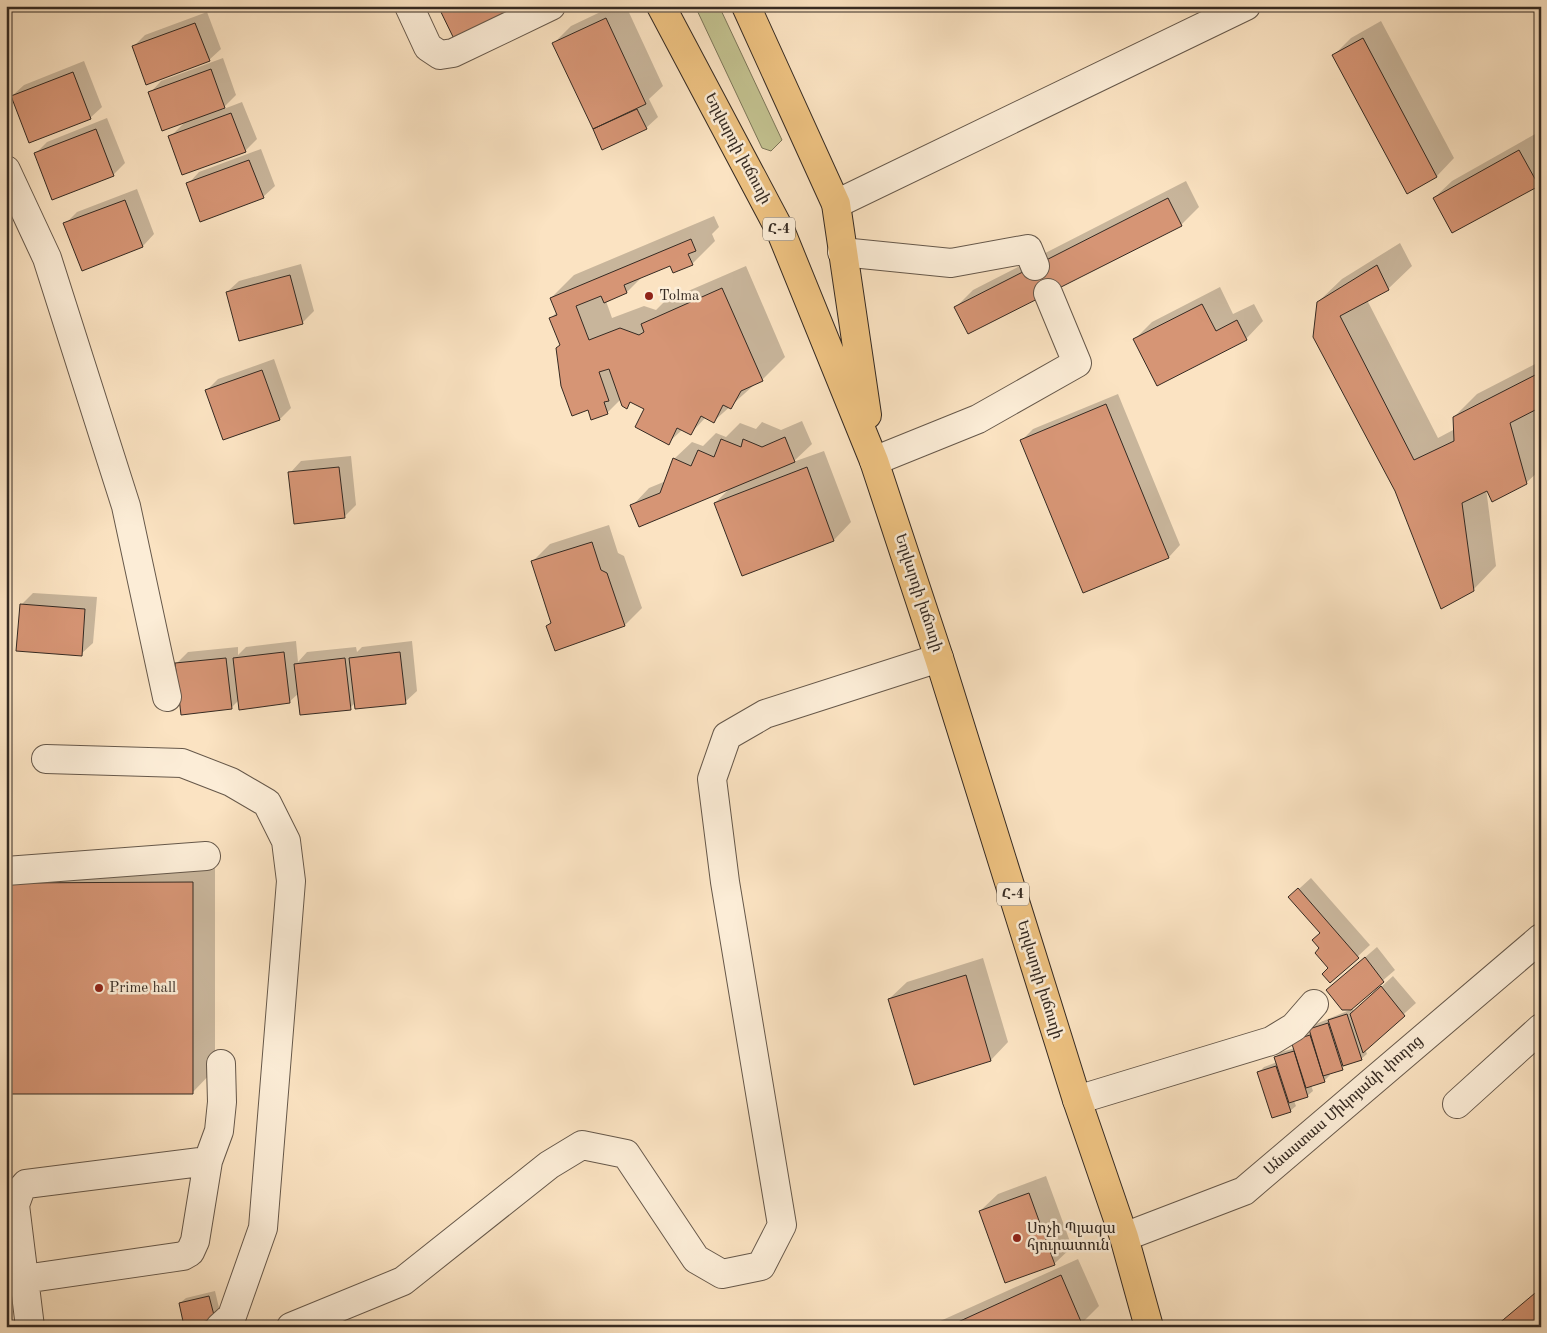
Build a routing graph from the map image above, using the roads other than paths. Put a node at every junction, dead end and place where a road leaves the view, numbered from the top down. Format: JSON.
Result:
{"nodes":[{"id":1,"x":409,"y":6,"type":"edge"},
{"id":2,"x":550,"y":6,"type":"edge"},
{"id":3,"x":661,"y":6,"type":"edge"},
{"id":4,"x":746,"y":6,"type":"edge"},
{"id":5,"x":1246,"y":6,"type":"edge"},
{"id":6,"x":6,"y":170,"type":"edge"},
{"id":7,"x":836,"y":204,"type":"junction"},
{"id":8,"x":842,"y":252,"type":"junction"},
{"id":9,"x":1035,"y":266,"type":"dead end"},
{"id":10,"x":1048,"y":293,"type":"dead end"},
{"id":11,"x":874,"y":461,"type":"junction"},
{"id":12,"x":939,"y":658,"type":"junction"},
{"id":13,"x":167,"y":697,"type":"dead end"},
{"id":14,"x":46,"y":759,"type":"dead end"},
{"id":15,"x":206,"y":856,"type":"dead end"},
{"id":16,"x":6,"y":871,"type":"edge"},
{"id":17,"x":1541,"y":938,"type":"edge"},
{"id":18,"x":1314,"y":1004,"type":"dead end"},
{"id":19,"x":1541,"y":1028,"type":"edge"},
{"id":20,"x":220,"y":1064,"type":"dead end"},
{"id":21,"x":1077,"y":1100,"type":"junction"},
{"id":22,"x":1457,"y":1104,"type":"dead end"},
{"id":23,"x":208,"y":1160,"type":"junction"},
{"id":24,"x":1124,"y":1237,"type":"junction"},
{"id":25,"x":24,"y":1279,"type":"junction"},
{"id":26,"x":30,"y":1327,"type":"edge"},
{"id":27,"x":220,"y":1327,"type":"edge"},
{"id":28,"x":291,"y":1327,"type":"edge"},
{"id":29,"x":1149,"y":1327,"type":"edge"}],
"edges":[{"from":1,"to":2,"type":"street"},
{"from":3,"to":11,"type":"main road","name":"Եղվարդի խճուղի","number":"Հ-4"},
{"from":4,"to":7,"type":"main road","name":"Եղվարդի խճուղի","number":"Հ-4"},
{"from":5,"to":7,"type":"street"},
{"from":6,"to":13,"type":"street"},
{"from":7,"to":8,"type":"main road","name":"Եղվարդի խճուղի","number":"Հ-4"},
{"from":8,"to":9,"type":"street"},
{"from":8,"to":11,"type":"main road","name":"Եղվարդի խճուղի","number":"Հ-4"},
{"from":10,"to":11,"type":"street"},
{"from":11,"to":12,"type":"main road","name":"Եղվարդի խճուղի","number":"Հ-4"},
{"from":12,"to":21,"type":"main road","name":"Եղվարդի խճուղի","number":"Հ-4"},
{"from":12,"to":28,"type":"street"},
{"from":14,"to":27,"type":"street"},
{"from":15,"to":16,"type":"street"},
{"from":17,"to":24,"type":"street","name":"Անաստաս Միկոյանի փողոց"},
{"from":18,"to":21,"type":"street"},
{"from":19,"to":22,"type":"street"},
{"from":20,"to":23,"type":"street"},
{"from":21,"to":24,"type":"main road","name":"Եղվարդի խճուղի","number":"Հ-4"},
{"from":23,"to":25,"type":"street"},
{"from":23,"to":25,"type":"street"},
{"from":24,"to":29,"type":"main road","name":"Եղվարդի խճուղի","number":"Հ-4"},
{"from":25,"to":26,"type":"street"}]}
